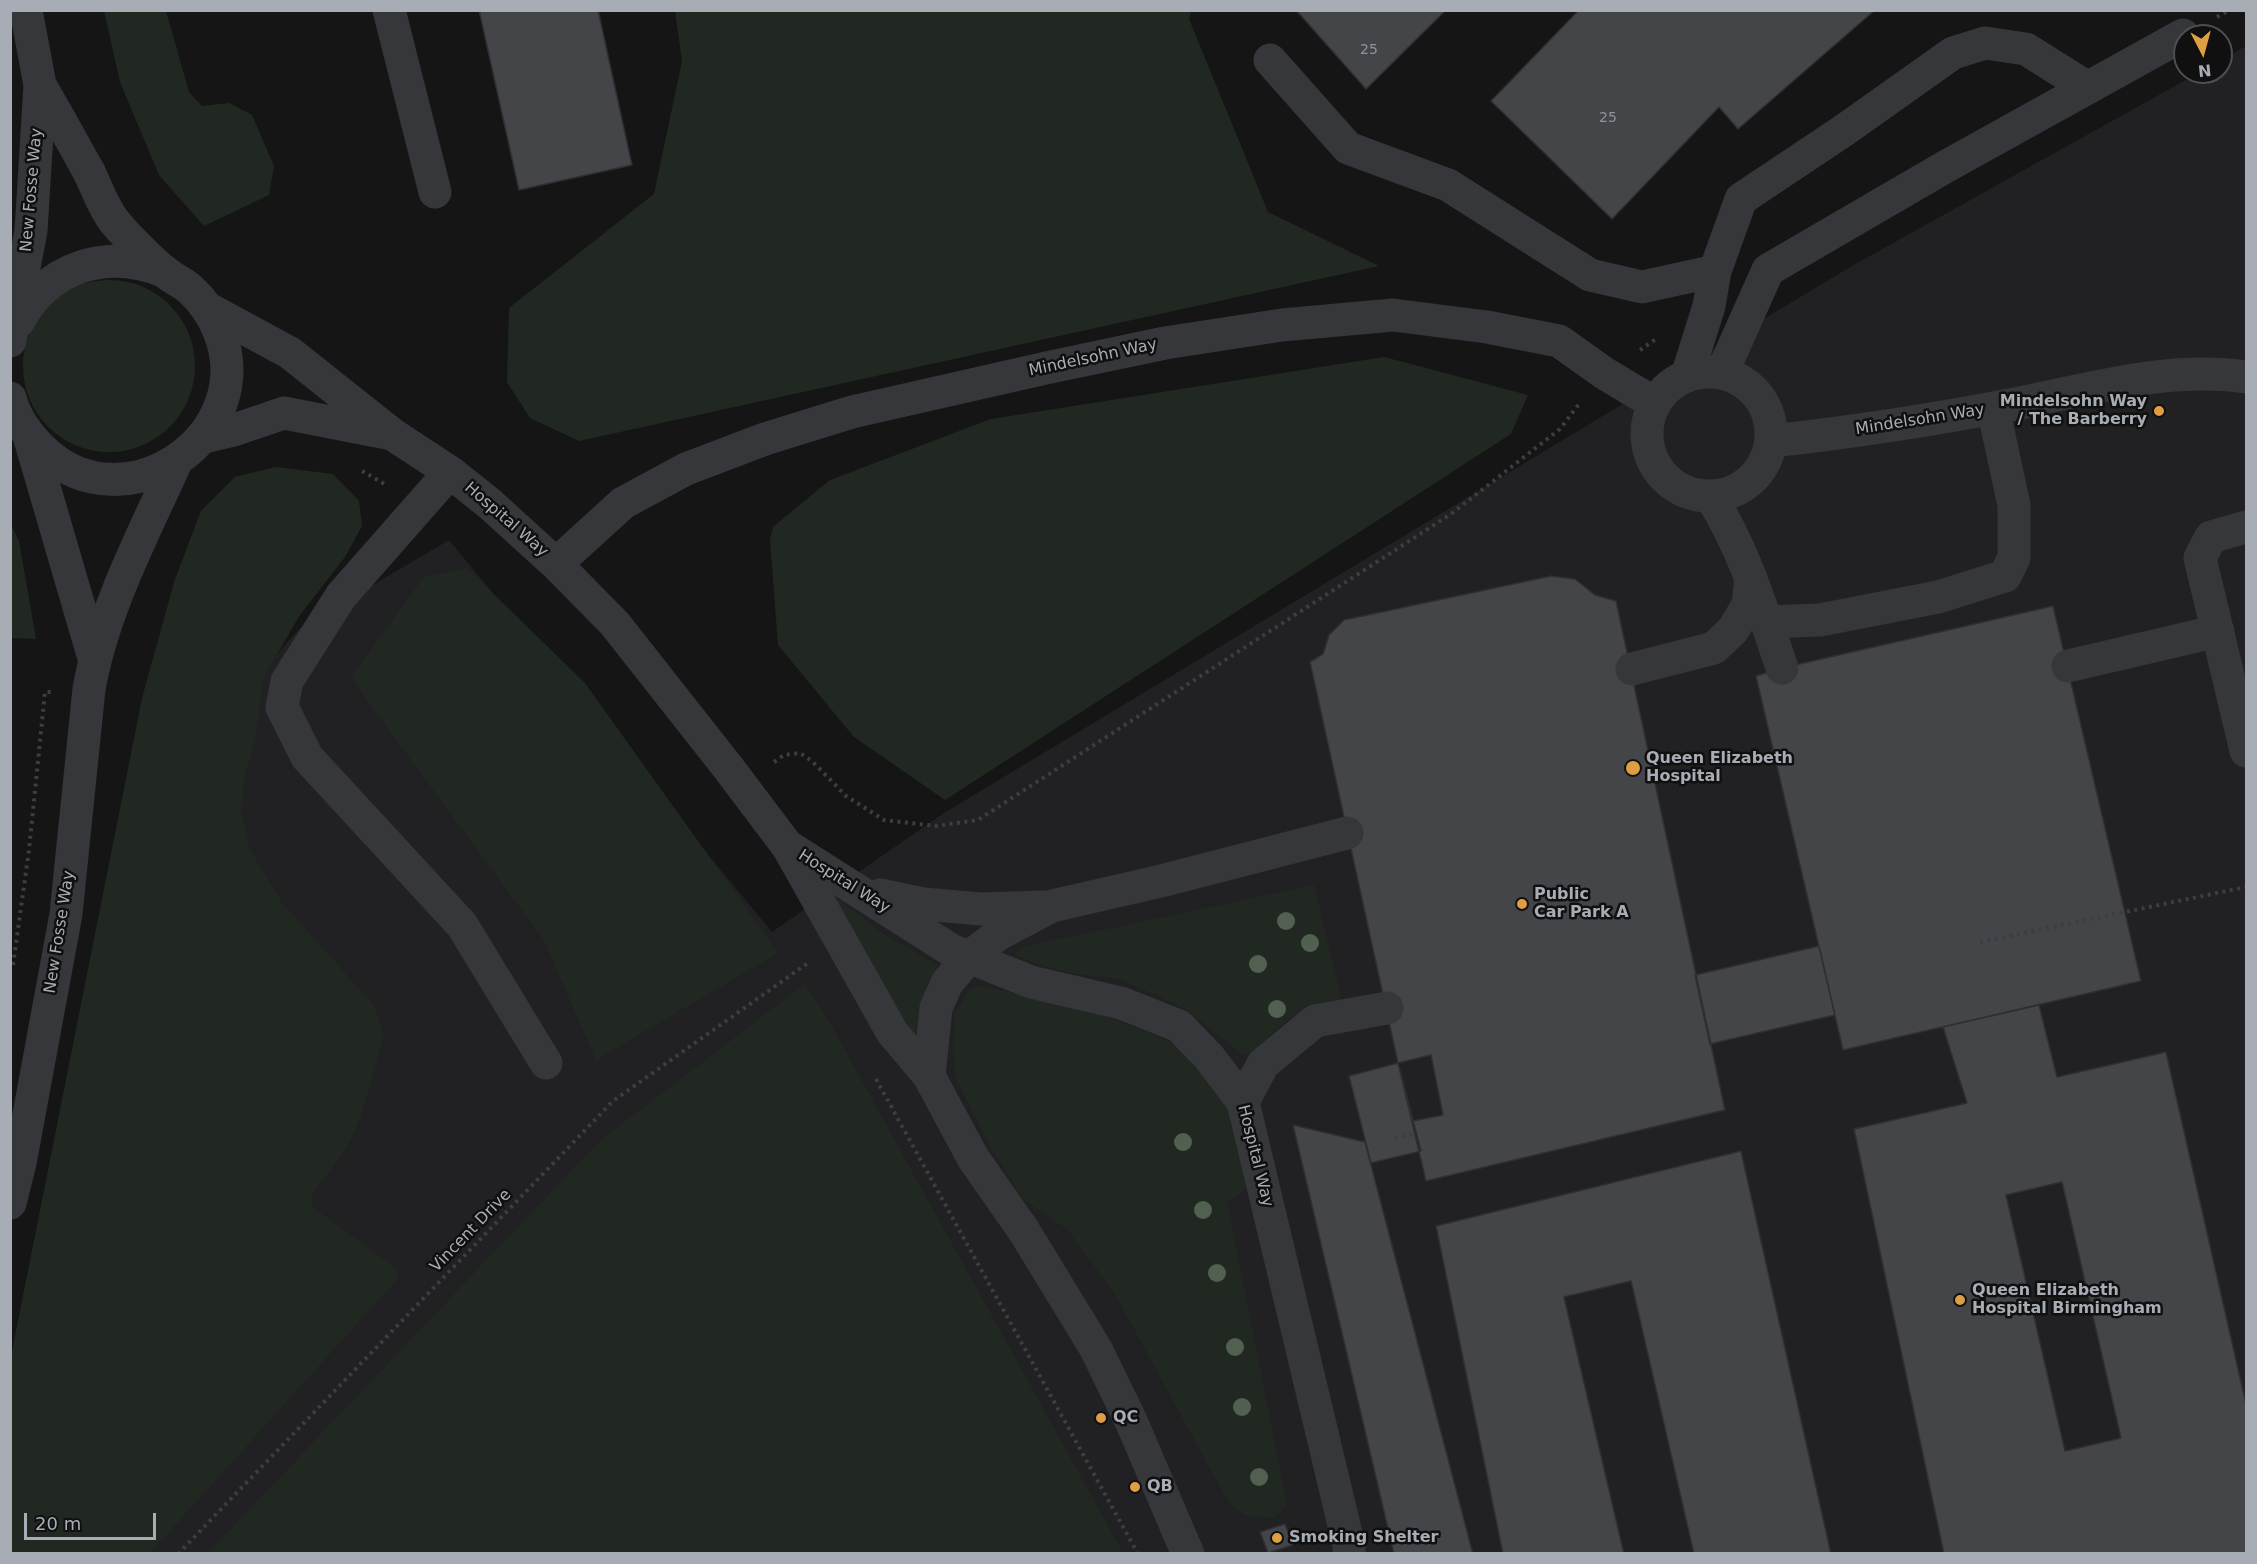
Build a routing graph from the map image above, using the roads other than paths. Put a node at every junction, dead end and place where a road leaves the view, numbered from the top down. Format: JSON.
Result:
{"nodes":[{"id":1,"x":27,"y":10,"type":"edge"},
{"id":2,"x":389,"y":10,"type":"edge"},
{"id":3,"x":2173,"y":41,"type":"edge"},
{"id":4,"x":1270,"y":60,"type":"dead end"},
{"id":5,"x":40,"y":85,"type":"junction"},
{"id":6,"x":2088,"y":88,"type":"junction"},
{"id":7,"x":435,"y":192,"type":"dead end"},
{"id":8,"x":1715,"y":271,"type":"junction"},
{"id":9,"x":164,"y":272,"type":"junction"},
{"id":10,"x":207,"y":308,"type":"junction"},
{"id":11,"x":12,"y":336,"type":"edge"},
{"id":12,"x":1722,"y":373,"type":"junction"},
{"id":13,"x":1687,"y":376,"type":"junction"},
{"id":14,"x":2247,"y":377,"type":"edge"},
{"id":15,"x":10,"y":398,"type":"edge"},
{"id":16,"x":1654,"y":403,"type":"junction"},
{"id":17,"x":1993,"y":408,"type":"junction"},
{"id":18,"x":392,"y":434,"type":"junction"},
{"id":19,"x":204,"y":437,"type":"junction"},
{"id":20,"x":30,"y":439,"type":"junction"},
{"id":21,"x":1771,"y":441,"type":"junction"},
{"id":22,"x":176,"y":462,"type":"junction"},
{"id":23,"x":450,"y":472,"type":"junction"},
{"id":24,"x":1711,"y":496,"type":"junction"},
{"id":25,"x":2247,"y":527,"type":"edge"},
{"id":26,"x":556,"y":564,"type":"junction"},
{"id":27,"x":1751,"y":578,"type":"junction"},
{"id":28,"x":1767,"y":622,"type":"junction"},
{"id":29,"x":2218,"y":631,"type":"junction"},
{"id":30,"x":94,"y":658,"type":"junction"},
{"id":31,"x":2068,"y":666,"type":"dead end"},
{"id":32,"x":1782,"y":668,"type":"dead end"},
{"id":33,"x":1632,"y":669,"type":"dead end"},
{"id":34,"x":2247,"y":751,"type":"edge"},
{"id":35,"x":1347,"y":833,"type":"dead end"},
{"id":36,"x":788,"y":846,"type":"junction"},
{"id":37,"x":857,"y":890,"type":"junction"},
{"id":38,"x":1052,"y":906,"type":"junction"},
{"id":39,"x":969,"y":957,"type":"junction"},
{"id":40,"x":1387,"y":1008,"type":"dead end"},
{"id":41,"x":546,"y":1063,"type":"dead end"},
{"id":42,"x":929,"y":1076,"type":"junction"},
{"id":43,"x":1243,"y":1102,"type":"junction"},
{"id":44,"x":10,"y":1203,"type":"edge"},
{"id":45,"x":1188,"y":1554,"type":"edge"},
{"id":46,"x":1348,"y":1554,"type":"edge"}],
"edges":[{"from":1,"to":5,"type":"street","name":"New Fosse Way"},
{"from":2,"to":7,"type":"street"},
{"from":3,"to":6,"type":"street"},
{"from":4,"to":8,"type":"street"},
{"from":5,"to":9,"type":"street","name":"New Fosse Way"},
{"from":5,"to":11,"type":"street","name":"New Fosse Way"},
{"from":6,"to":8,"type":"street"},
{"from":6,"to":12,"type":"street"},
{"from":8,"to":13,"type":"street"},
{"from":9,"to":10,"type":"street","name":"New Fosse Way"},
{"from":9,"to":11,"type":"street","name":"New Fosse Way"},
{"from":10,"to":18,"type":"street","name":"Hospital Way"},
{"from":10,"to":19,"type":"street","name":"New Fosse Way"},
{"from":12,"to":13,"type":"street"},
{"from":12,"to":21,"type":"street"},
{"from":13,"to":16,"type":"street"},
{"from":14,"to":17,"type":"street","name":"Mindelsohn Way"},
{"from":15,"to":20,"type":"street","name":"New Fosse Way"},
{"from":16,"to":24,"type":"street"},
{"from":16,"to":26,"type":"street","name":"Mindelsohn Way"},
{"from":17,"to":21,"type":"street","name":"Mindelsohn Way"},
{"from":17,"to":28,"type":"street"},
{"from":18,"to":19,"type":"street","name":"Hospital Way"},
{"from":18,"to":23,"type":"street","name":"Hospital Way"},
{"from":19,"to":22,"type":"street","name":"New Fosse Way"},
{"from":20,"to":22,"type":"street","name":"New Fosse Way"},
{"from":20,"to":30,"type":"street","name":"New Fosse Way"},
{"from":21,"to":24,"type":"street"},
{"from":22,"to":30,"type":"street","name":"New Fosse Way"},
{"from":23,"to":26,"type":"street","name":"Hospital Way"},
{"from":23,"to":41,"type":"street"},
{"from":24,"to":27,"type":"street"},
{"from":25,"to":29,"type":"street"},
{"from":26,"to":36,"type":"street","name":"Hospital Way"},
{"from":27,"to":28,"type":"street"},
{"from":27,"to":33,"type":"street"},
{"from":28,"to":32,"type":"street"},
{"from":29,"to":31,"type":"street"},
{"from":29,"to":34,"type":"street"},
{"from":30,"to":44,"type":"street","name":"New Fosse Way"},
{"from":35,"to":38,"type":"street"},
{"from":36,"to":37,"type":"street","name":"Hospital Way"},
{"from":36,"to":42,"type":"street","name":"Hospital Way"},
{"from":37,"to":38,"type":"street"},
{"from":37,"to":39,"type":"street","name":"Hospital Way"},
{"from":38,"to":39,"type":"street"},
{"from":39,"to":42,"type":"street"},
{"from":39,"to":43,"type":"street","name":"Hospital Way"},
{"from":40,"to":43,"type":"street"},
{"from":42,"to":45,"type":"street","name":"Hospital Way"},
{"from":43,"to":46,"type":"street","name":"Hospital Way"}]}
